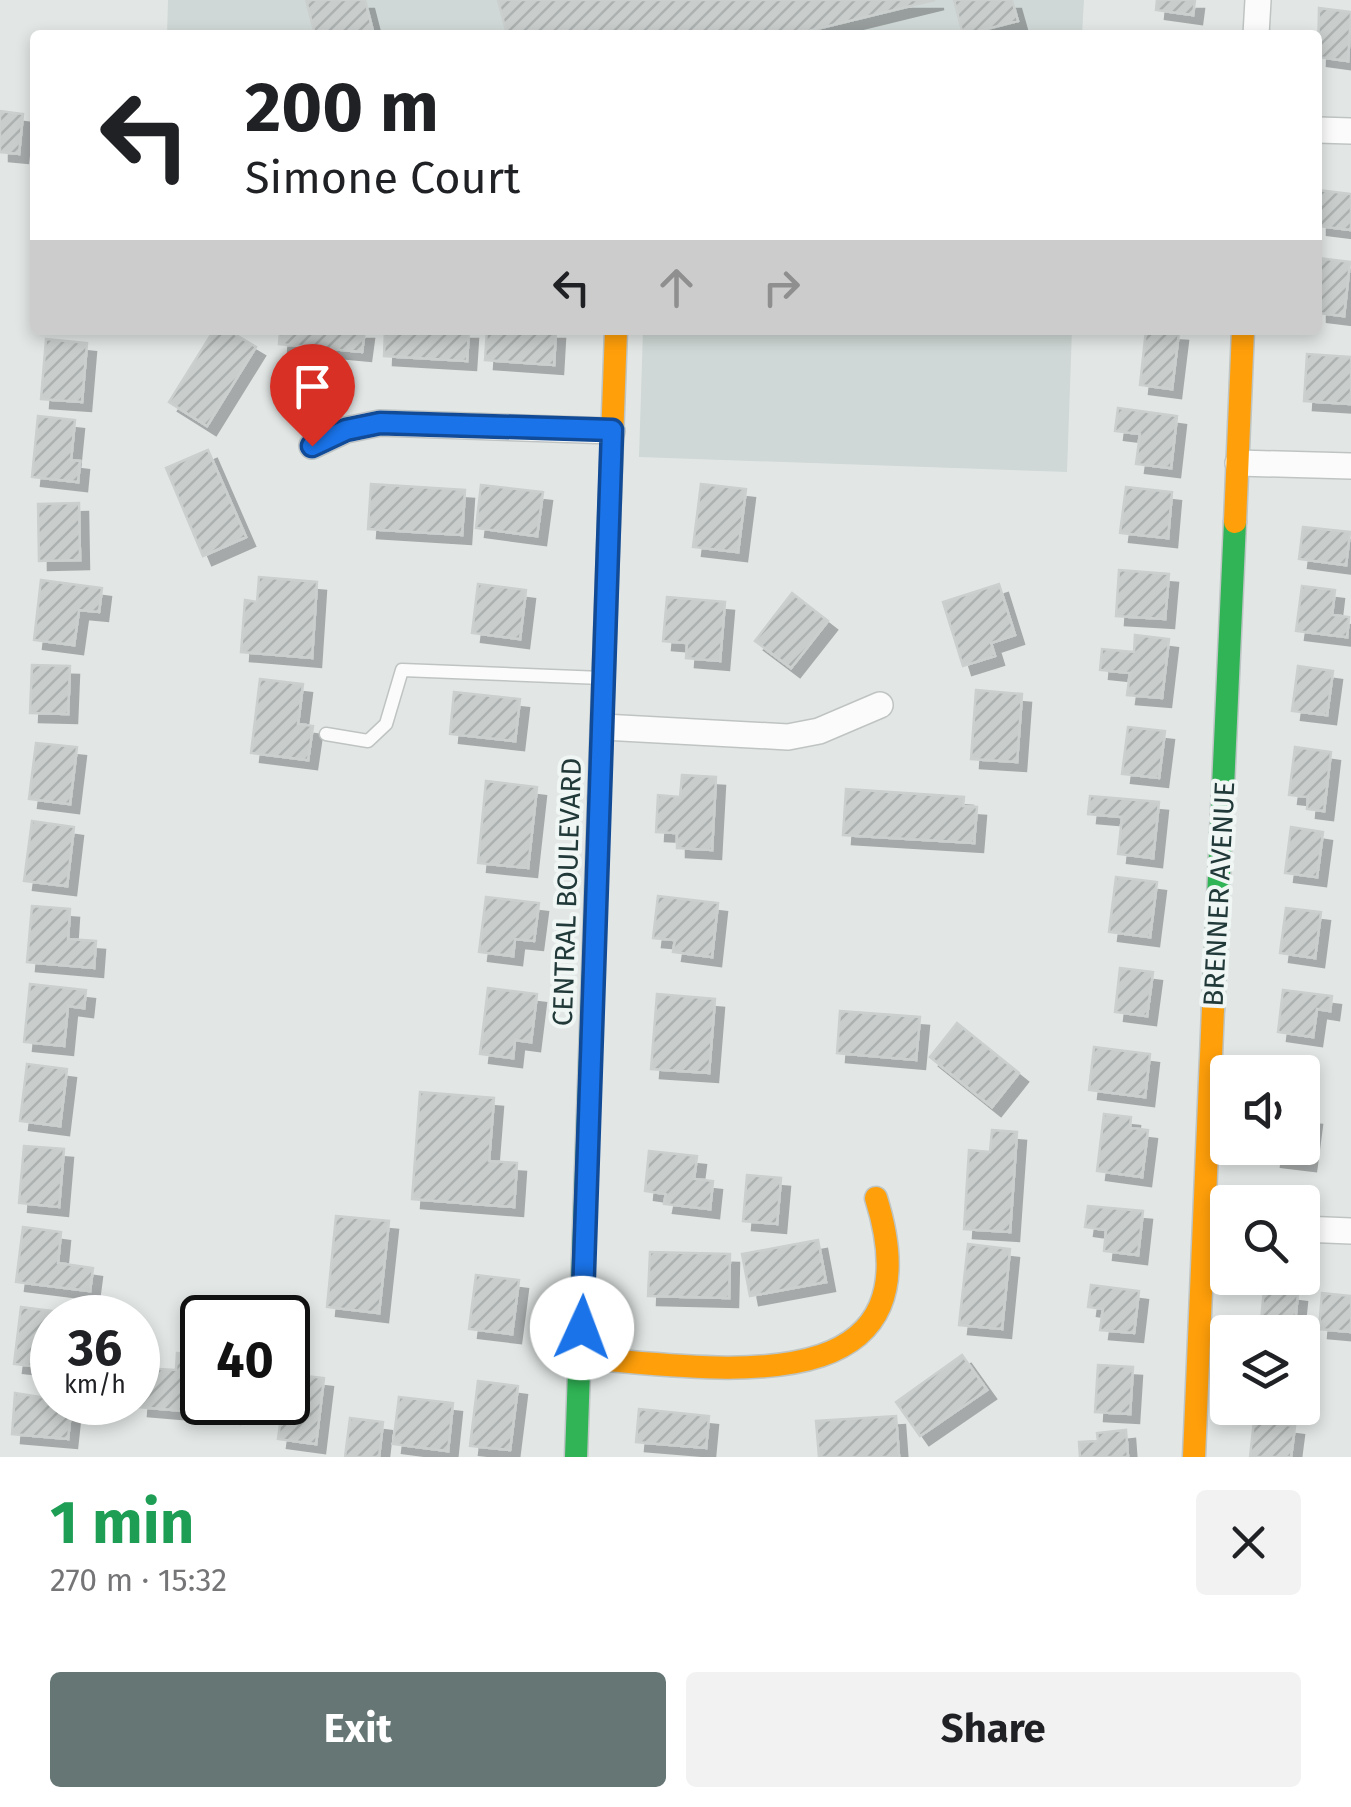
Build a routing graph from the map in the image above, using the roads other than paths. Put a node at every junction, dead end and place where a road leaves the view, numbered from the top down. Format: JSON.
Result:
{"nodes":[{"id":1,"x":1258,"y":0,"type":"edge"},
{"id":2,"x":1256,"y":30,"type":"edge"},
{"id":3,"x":1322,"y":130,"type":"edge"},
{"id":4,"x":1351,"y":131,"type":"edge"},
{"id":5,"x":616,"y":335,"type":"edge"},
{"id":6,"x":1244,"y":335,"type":"edge"},
{"id":7,"x":612,"y":430,"type":"junction"},
{"id":8,"x":312,"y":446,"type":"dead end"},
{"id":9,"x":1238,"y":463,"type":"junction"},
{"id":10,"x":1351,"y":466,"type":"edge"},
{"id":11,"x":604,"y":678,"type":"junction"},
{"id":12,"x":880,"y":705,"type":"dead end"},
{"id":13,"x":603,"y":728,"type":"junction"},
{"id":14,"x":326,"y":734,"type":"dead end"},
{"id":15,"x":1217,"y":1185,"type":"edge"},
{"id":16,"x":876,"y":1198,"type":"dead end"},
{"id":17,"x":1320,"y":1230,"type":"edge"},
{"id":18,"x":1351,"y":1231,"type":"edge"},
{"id":19,"x":1210,"y":1288,"type":"edge"},
{"id":20,"x":580,"y":1358,"type":"junction"},
{"id":21,"x":576,"y":1457,"type":"edge"},
{"id":22,"x":1194,"y":1457,"type":"edge"}],
"edges":[{"from":1,"to":2,"type":"street"},
{"from":3,"to":4,"type":"street"},
{"from":5,"to":7,"type":"street","name":"CENTRAL BOULEVARD"},
{"from":6,"to":9,"type":"street","name":"BRENNER AVENUE"},
{"from":7,"to":8,"type":"street"},
{"from":7,"to":11,"type":"street","name":"CENTRAL BOULEVARD"},
{"from":9,"to":10,"type":"street"},
{"from":9,"to":15,"type":"street","name":"BRENNER AVENUE"},
{"from":11,"to":13,"type":"street","name":"CENTRAL BOULEVARD"},
{"from":11,"to":14,"type":"lane"},
{"from":12,"to":13,"type":"street"},
{"from":13,"to":20,"type":"street","name":"CENTRAL BOULEVARD"},
{"from":16,"to":20,"type":"street"},
{"from":17,"to":18,"type":"street"},
{"from":19,"to":22,"type":"street","name":"BRENNER AVENUE"},
{"from":20,"to":21,"type":"street","name":"CENTRAL BOULEVARD"}]}
